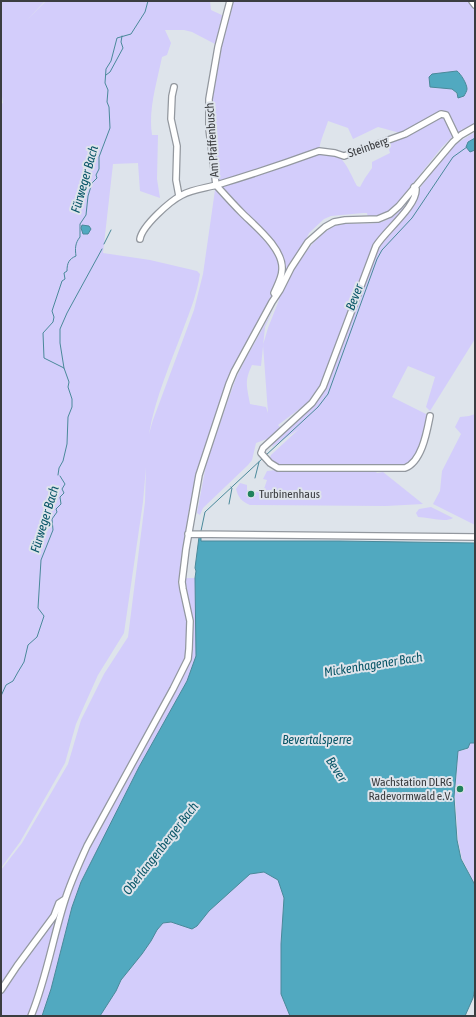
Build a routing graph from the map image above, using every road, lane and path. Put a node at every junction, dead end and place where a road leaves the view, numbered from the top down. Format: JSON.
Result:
{"nodes":[{"id":1,"x":230,"y":1,"type":"edge"},
{"id":2,"x":472,"y":1,"type":"edge"},
{"id":3,"x":475,"y":5,"type":"edge"},
{"id":4,"x":174,"y":87,"type":"dead end"},
{"id":5,"x":475,"y":127,"type":"edge"},
{"id":6,"x":456,"y":138,"type":"junction"},
{"id":7,"x":216,"y":185,"type":"junction"},
{"id":8,"x":414,"y":187,"type":"junction"},
{"id":9,"x":179,"y":196,"type":"junction"},
{"id":10,"x":140,"y":239,"type":"dead end"},
{"id":11,"x":276,"y":296,"type":"junction"},
{"id":12,"x":430,"y":416,"type":"dead end"},
{"id":13,"x":188,"y":534,"type":"junction"},
{"id":14,"x":475,"y":536,"type":"edge"},
{"id":15,"x":65,"y":899,"type":"junction"},
{"id":16,"x":1,"y":990,"type":"edge"},
{"id":17,"x":31,"y":1016,"type":"edge"}],
"edges":[{"from":1,"to":7,"type":"street","name":"Am Pfaffenbusch"},
{"from":2,"to":3,"type":"street"},
{"from":4,"to":9,"type":"street"},
{"from":5,"to":6,"type":"street"},
{"from":6,"to":7,"type":"street","name":"Steinberg"},
{"from":6,"to":8,"type":"street"},
{"from":7,"to":9,"type":"street"},
{"from":7,"to":11,"type":"street"},
{"from":8,"to":11,"type":"street"},
{"from":8,"to":12,"type":"street"},
{"from":9,"to":10,"type":"street"},
{"from":11,"to":13,"type":"street"},
{"from":13,"to":14,"type":"street"},
{"from":13,"to":15,"type":"street"},
{"from":15,"to":16,"type":"street"},
{"from":15,"to":17,"type":"street"}]}
